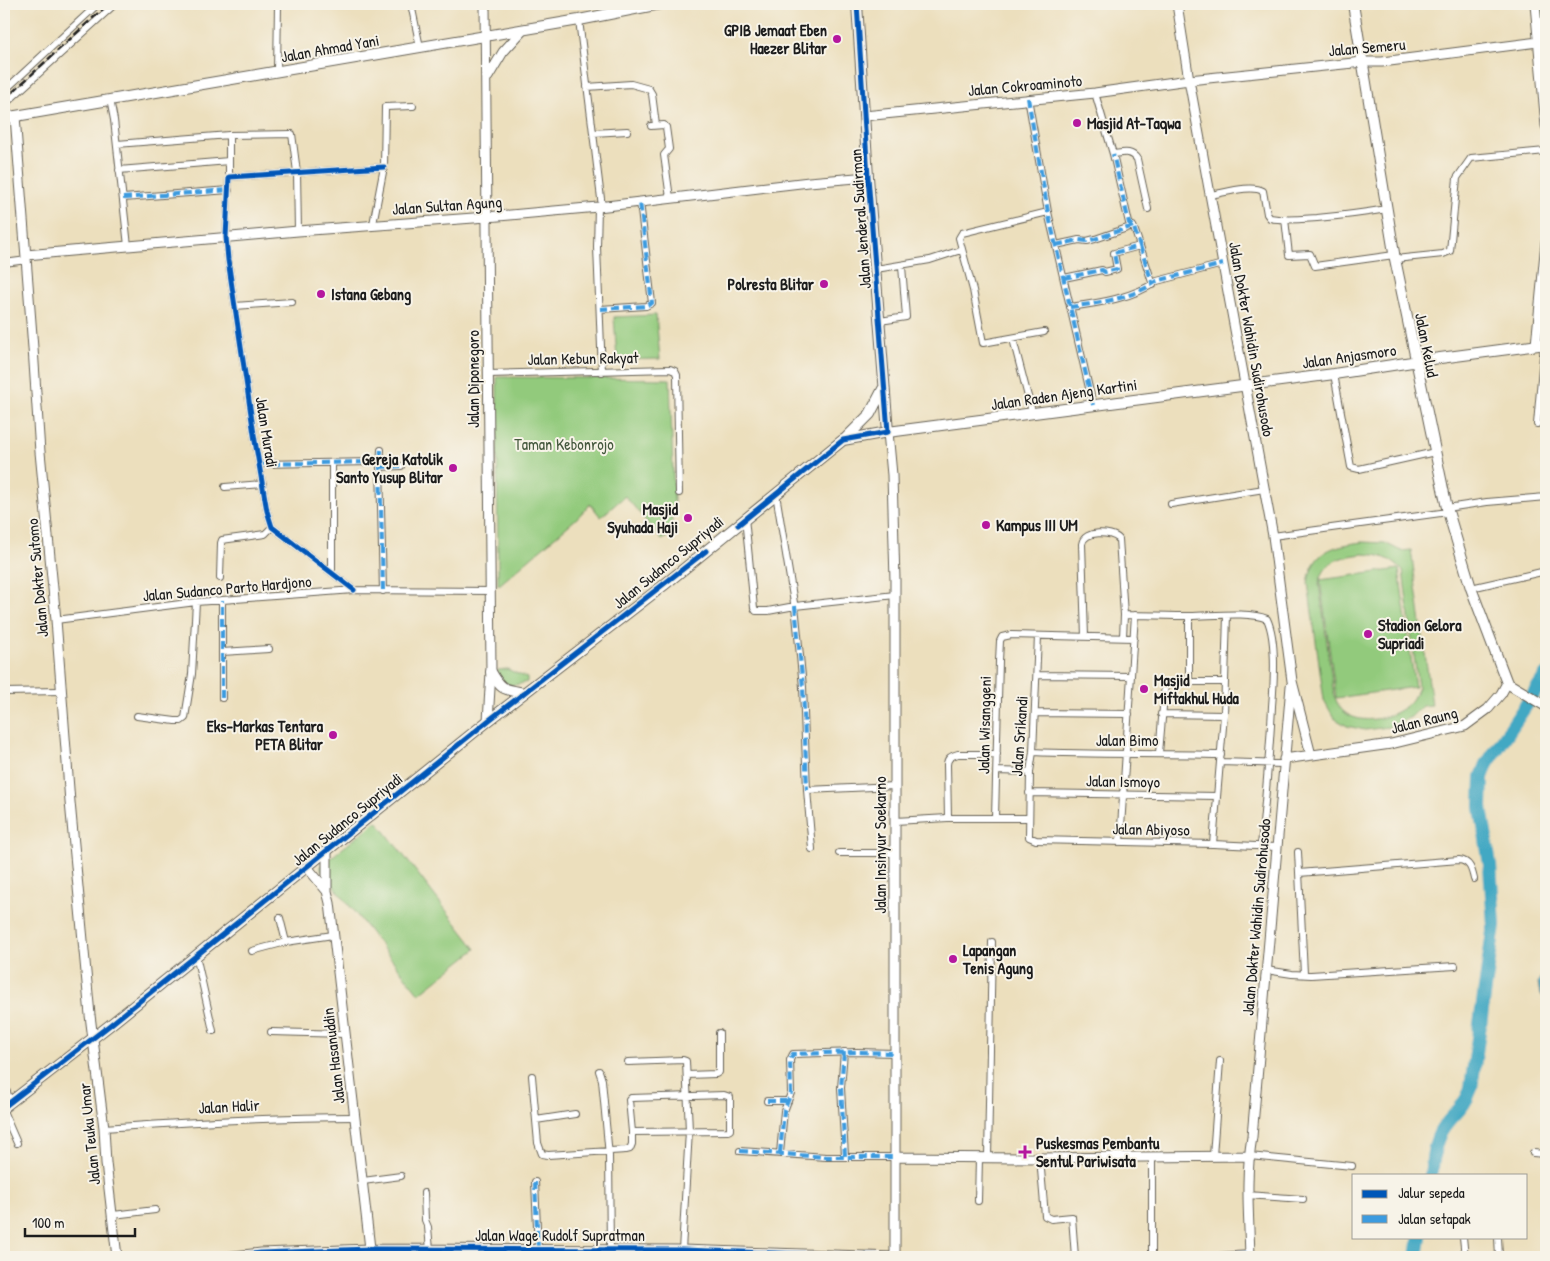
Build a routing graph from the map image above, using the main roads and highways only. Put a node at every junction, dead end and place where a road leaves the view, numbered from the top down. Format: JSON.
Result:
{"nodes":[{"id":1,"x":485,"y":4,"type":"edge"},
{"id":2,"x":660,"y":4,"type":"edge"},
{"id":3,"x":857,"y":4,"type":"edge"},
{"id":4,"x":1177,"y":4,"type":"edge"},
{"id":5,"x":1352,"y":4,"type":"edge"},
{"id":6,"x":1535,"y":4,"type":"edge"},
{"id":7,"x":523,"y":30,"type":"junction"},
{"id":8,"x":486,"y":36,"type":"junction"},
{"id":9,"x":1543,"y":41,"type":"edge"},
{"id":10,"x":1363,"y":62,"type":"junction"},
{"id":11,"x":1189,"y":80,"type":"junction"},
{"id":12,"x":486,"y":82,"type":"junction"},
{"id":13,"x":864,"y":116,"type":"junction"},
{"id":14,"x":4,"y":118,"type":"edge"},
{"id":15,"x":15,"y":120,"type":"junction"},
{"id":16,"x":1546,"y":126,"type":"edge"},
{"id":17,"x":868,"y":177,"type":"junction"},
{"id":18,"x":487,"y":217,"type":"junction"},
{"id":19,"x":1546,"y":242,"type":"edge"},
{"id":20,"x":26,"y":257,"type":"junction"},
{"id":21,"x":1542,"y":344,"type":"edge"},
{"id":22,"x":1415,"y":361,"type":"junction"},
{"id":23,"x":885,"y":385,"type":"junction"},
{"id":24,"x":1244,"y":385,"type":"junction"},
{"id":25,"x":888,"y":432,"type":"junction"},
{"id":26,"x":843,"y":440,"type":"junction"},
{"id":27,"x":491,"y":672,"type":"junction"},
{"id":28,"x":1292,"y":681,"type":"junction"},
{"id":29,"x":1510,"y":685,"type":"junction"},
{"id":30,"x":524,"y":693,"type":"junction"},
{"id":31,"x":1546,"y":706,"type":"edge"},
{"id":32,"x":488,"y":721,"type":"junction"},
{"id":33,"x":1311,"y":755,"type":"junction"},
{"id":34,"x":1283,"y":762,"type":"junction"},
{"id":35,"x":326,"y":851,"type":"junction"},
{"id":36,"x":307,"y":867,"type":"junction"},
{"id":37,"x":327,"y":890,"type":"junction"},
{"id":38,"x":93,"y":1037,"type":"junction"},
{"id":39,"x":7,"y":1104,"type":"edge"},
{"id":40,"x":1249,"y":1156,"type":"junction"},
{"id":41,"x":895,"y":1157,"type":"junction"},
{"id":42,"x":370,"y":1253,"type":"edge"},
{"id":43,"x":613,"y":1253,"type":"edge"},
{"id":44,"x":456,"y":1254,"type":"edge"},
{"id":45,"x":502,"y":1254,"type":"edge"},
{"id":46,"x":562,"y":1254,"type":"edge"},
{"id":47,"x":261,"y":1255,"type":"edge"},
{"id":48,"x":824,"y":1256,"type":"edge"},
{"id":49,"x":1250,"y":1256,"type":"edge"},
{"id":50,"x":117,"y":1257,"type":"edge"},
{"id":51,"x":226,"y":1257,"type":"edge"},
{"id":52,"x":894,"y":1257,"type":"edge"}],
"edges":[{"from":1,"to":8,"type":"main road","name":"Jalan Diponegoro"},
{"from":2,"to":7,"type":"main road","name":"Jalan Ahmad Yani"},
{"from":3,"to":13,"type":"main road","name":"Jalan Jenderal Sudirman"},
{"from":4,"to":11,"type":"main road","name":"Jalan Dokter Wahidin Sudirohusodo"},
{"from":5,"to":10,"type":"main road","name":"Jalan Kelud"},
{"from":6,"to":9,"type":"main road"},
{"from":7,"to":8,"type":"main road","name":"Jalan Ahmad Yani"},
{"from":7,"to":12,"type":"main road"},
{"from":8,"to":12,"type":"main road","name":"Jalan Diponegoro"},
{"from":8,"to":15,"type":"main road","name":"Jalan Ahmad Yani"},
{"from":9,"to":10,"type":"main road","name":"Jalan Semeru"},
{"from":9,"to":16,"type":"main road"},
{"from":10,"to":11,"type":"main road","name":"Jalan Semeru"},
{"from":10,"to":22,"type":"main road","name":"Jalan Kelud"},
{"from":11,"to":13,"type":"main road","name":"Jalan Cokroaminoto"},
{"from":11,"to":24,"type":"main road","name":"Jalan Dokter Wahidin Sudirohusodo"},
{"from":12,"to":18,"type":"main road","name":"Jalan Diponegoro"},
{"from":13,"to":17,"type":"main road","name":"Jalan Jenderal Sudirman"},
{"from":14,"to":15,"type":"main road","name":"Jalan Ahmad Yani"},
{"from":15,"to":20,"type":"main road","name":"Jalan Dokter Sutomo"},
{"from":17,"to":18,"type":"main road","name":"Jalan Sultan Agung"},
{"from":17,"to":23,"type":"main road","name":"Jalan Jenderal Sudirman"},
{"from":18,"to":20,"type":"main road","name":"Jalan Sultan Agung"},
{"from":18,"to":27,"type":"main road","name":"Jalan Diponegoro"},
{"from":19,"to":21,"type":"main road"},
{"from":20,"to":38,"type":"main road","name":"Jalan Dokter Sutomo"},
{"from":21,"to":22,"type":"main road","name":"Jalan Anjasmoro"},
{"from":22,"to":24,"type":"main road","name":"Jalan Anjasmoro"},
{"from":22,"to":29,"type":"main road","name":"Jalan Kelud"},
{"from":23,"to":25,"type":"main road","name":"Jalan Jenderal Sudirman"},
{"from":23,"to":26,"type":"main road"},
{"from":24,"to":25,"type":"main road","name":"Jalan Raden Ajeng Kartini"},
{"from":24,"to":28,"type":"main road","name":"Jalan Dokter Wahidin Sudirohusodo"},
{"from":25,"to":26,"type":"main road","name":"Jalan Sudanco Supriyadi"},
{"from":25,"to":41,"type":"main road","name":"Jalan Insinyur Soekarno"},
{"from":26,"to":30,"type":"main road","name":"Jalan Sudanco Supriyadi"},
{"from":27,"to":30,"type":"main road"},
{"from":27,"to":32,"type":"main road","name":"Jalan Diponegoro"},
{"from":28,"to":33,"type":"main road","name":"Jalan Dokter Wahidin Sudirohusodo"},
{"from":28,"to":34,"type":"main road","name":"Jalan Dokter Wahidin Sudirohusodo"},
{"from":29,"to":31,"type":"main road"},
{"from":29,"to":33,"type":"main road","name":"Jalan Raung"},
{"from":30,"to":32,"type":"main road","name":"Jalan Sudanco Supriyadi"},
{"from":32,"to":35,"type":"main road","name":"Jalan Sudanco Supriyadi"},
{"from":33,"to":34,"type":"main road","name":"Jalan Raung"},
{"from":34,"to":40,"type":"main road","name":"Jalan Dokter Wahidin Sudirohusodo"},
{"from":35,"to":36,"type":"main road","name":"Jalan Sudanco Supriyadi"},
{"from":35,"to":37,"type":"main road","name":"Jalan Hasanuddin"},
{"from":36,"to":37,"type":"main road"},
{"from":36,"to":38,"type":"main road","name":"Jalan Sudanco Supriyadi"},
{"from":37,"to":42,"type":"main road","name":"Jalan Hasanuddin"},
{"from":38,"to":39,"type":"main road","name":"Jalan Sudanco Supriyadi"},
{"from":38,"to":50,"type":"main road","name":"Jalan Teuku Umar"},
{"from":40,"to":41,"type":"main road"},
{"from":40,"to":49,"type":"main road","name":"Jalan Dokter Wahidin Sudirohusodo"},
{"from":41,"to":52,"type":"main road","name":"Jalan Insinyur Soekarno"},
{"from":42,"to":44,"type":"main road","name":"Jalan Wage Rudolf Supratman"},
{"from":42,"to":47,"type":"main road","name":"Jalan Wage Rudolf Supratman"},
{"from":43,"to":46,"type":"main road","name":"Jalan Wage Rudolf Supratman"},
{"from":43,"to":48,"type":"main road","name":"Jalan Wage Rudolf Supratman"},
{"from":44,"to":45,"type":"main road","name":"Jalan Wage Rudolf Supratman"},
{"from":45,"to":46,"type":"main road","name":"Jalan Wage Rudolf Supratman"},
{"from":47,"to":51,"type":"main road","name":"Jalan Wage Rudolf Supratman"},
{"from":48,"to":52,"type":"main road","name":"Jalan Wage Rudolf Supratman"}]}
